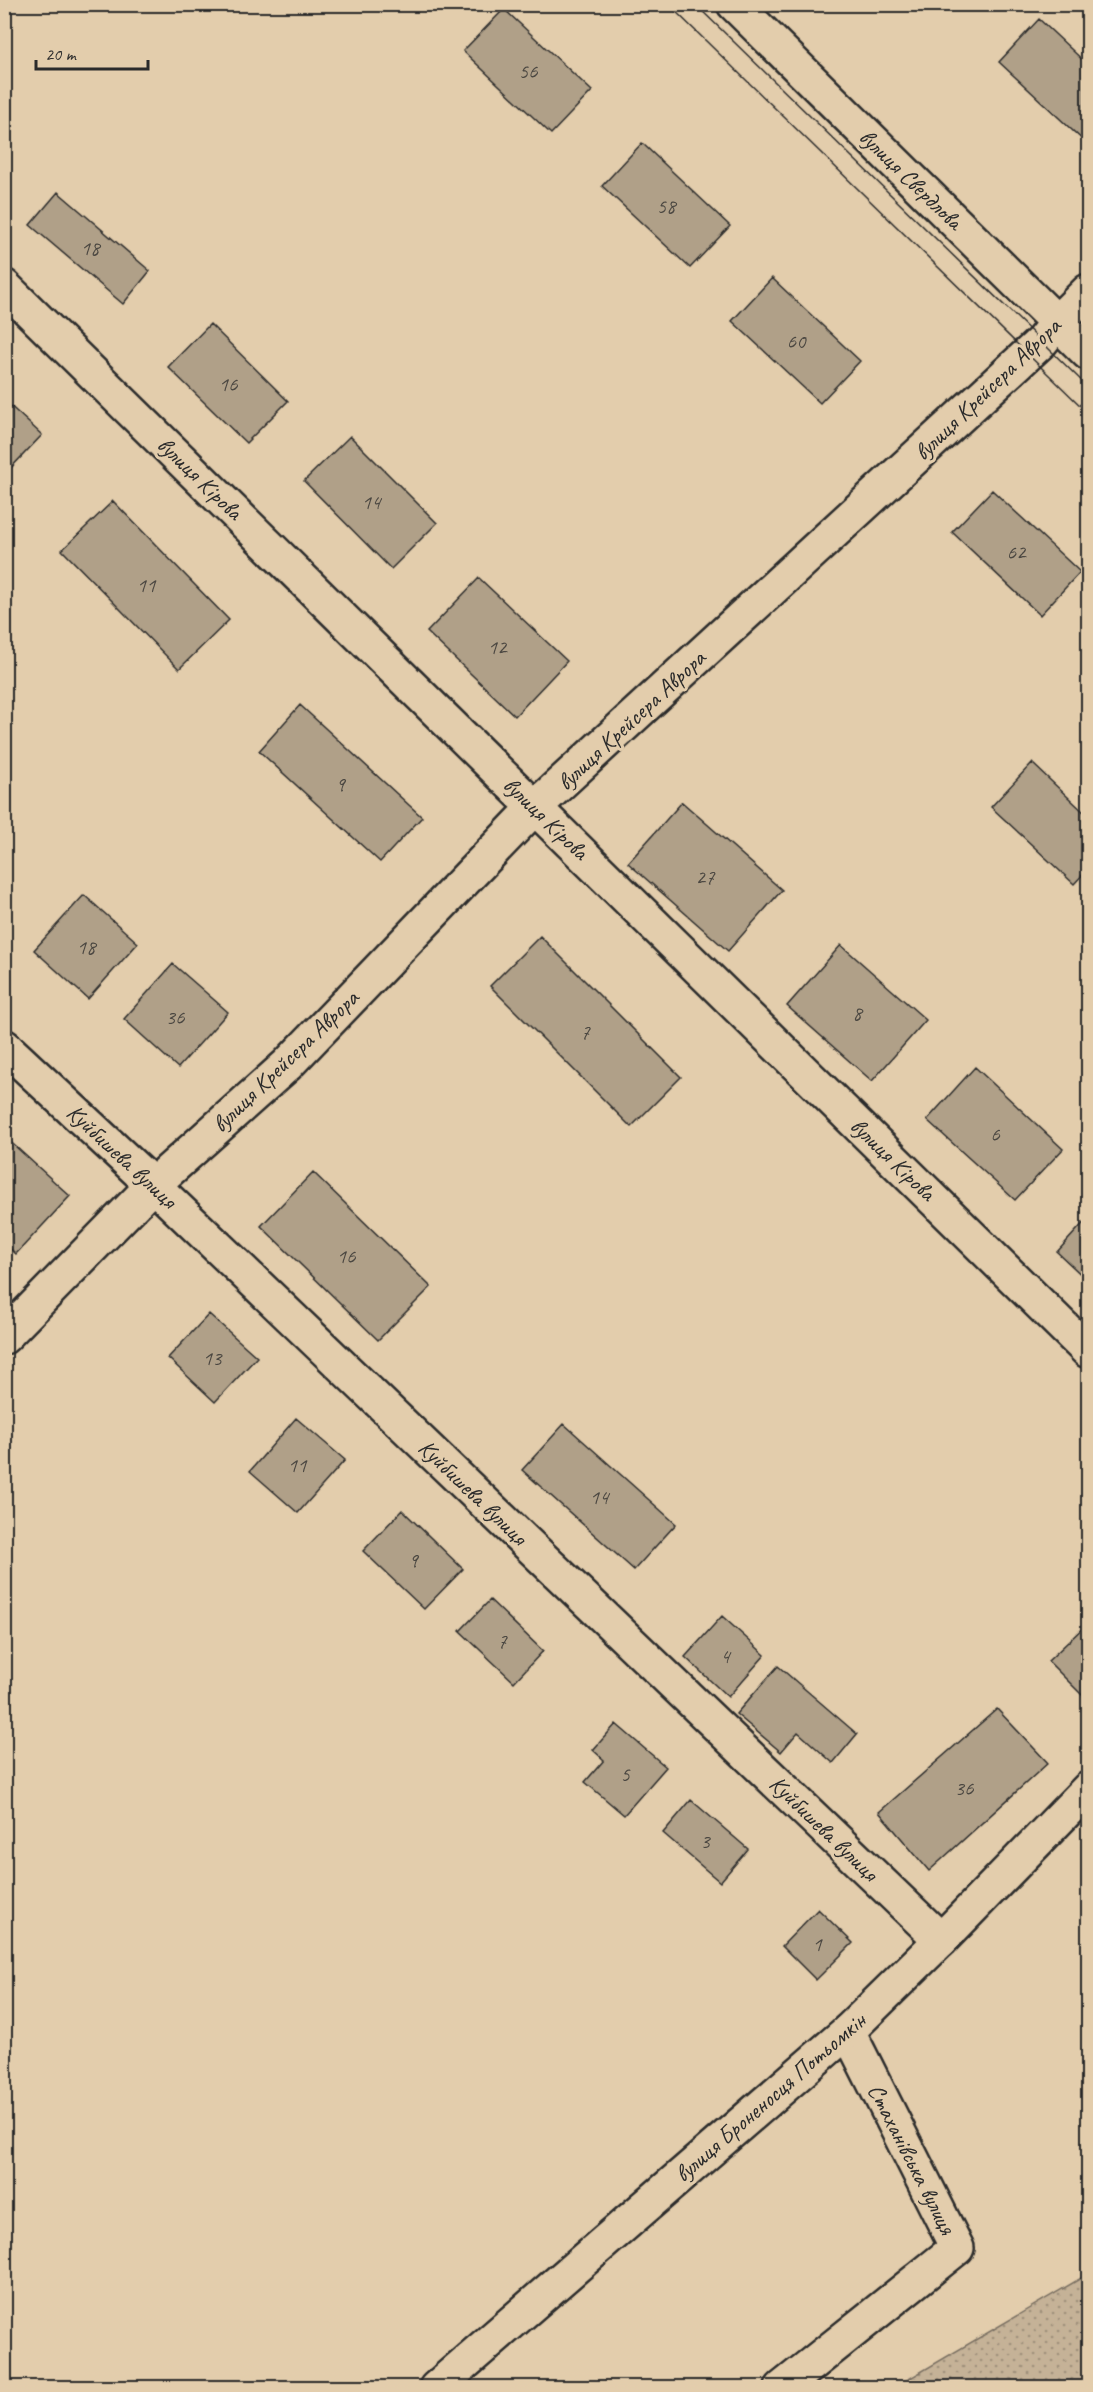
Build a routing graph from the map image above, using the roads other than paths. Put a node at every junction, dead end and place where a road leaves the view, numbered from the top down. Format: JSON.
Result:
{"nodes":[{"id":1,"x":734,"y":4,"type":"edge"},
{"id":2,"x":4,"y":286,"type":"edge"},
{"id":3,"x":1089,"y":291,"type":"edge"},
{"id":4,"x":1057,"y":322,"type":"junction"},
{"id":5,"x":1089,"y":353,"type":"edge"},
{"id":6,"x":535,"y":807,"type":"junction"},
{"id":7,"x":4,"y":1046,"type":"edge"},
{"id":8,"x":153,"y":1185,"type":"junction"},
{"id":9,"x":4,"y":1337,"type":"edge"},
{"id":10,"x":1089,"y":1351,"type":"edge"},
{"id":11,"x":1089,"y":1789,"type":"edge"},
{"id":12,"x":941,"y":1940,"type":"junction"},
{"id":13,"x":848,"y":2031,"type":"junction"},
{"id":14,"x":436,"y":2388,"type":"edge"},
{"id":15,"x":782,"y":2388,"type":"edge"}],
"edges":[{"from":1,"to":4,"type":"street","name":"вулиця Свердлова"},
{"from":2,"to":6,"type":"street","name":"вулиця Кірова"},
{"from":3,"to":4,"type":"street","name":"вулиця Крейсера Аврора"},
{"from":4,"to":5,"type":"street","name":"вулиця Свердлова"},
{"from":4,"to":6,"type":"street","name":"вулиця Крейсера Аврора"},
{"from":6,"to":8,"type":"street","name":"вулиця Крейсера Аврора"},
{"from":6,"to":10,"type":"street","name":"вулиця Кірова"},
{"from":7,"to":8,"type":"street","name":"Куйбишева вулиця"},
{"from":8,"to":9,"type":"street","name":"вулиця Крейсера Аврора"},
{"from":8,"to":12,"type":"street","name":"Куйбишева вулиця"},
{"from":11,"to":12,"type":"street","name":"вулиця Броненосця Потьомкін"},
{"from":12,"to":13,"type":"street","name":"вулиця Броненосця Потьомкін"},
{"from":13,"to":14,"type":"street","name":"вулиця Броненосця Потьомкін"},
{"from":13,"to":15,"type":"street","name":"Стаханівська вулиця"}]}
